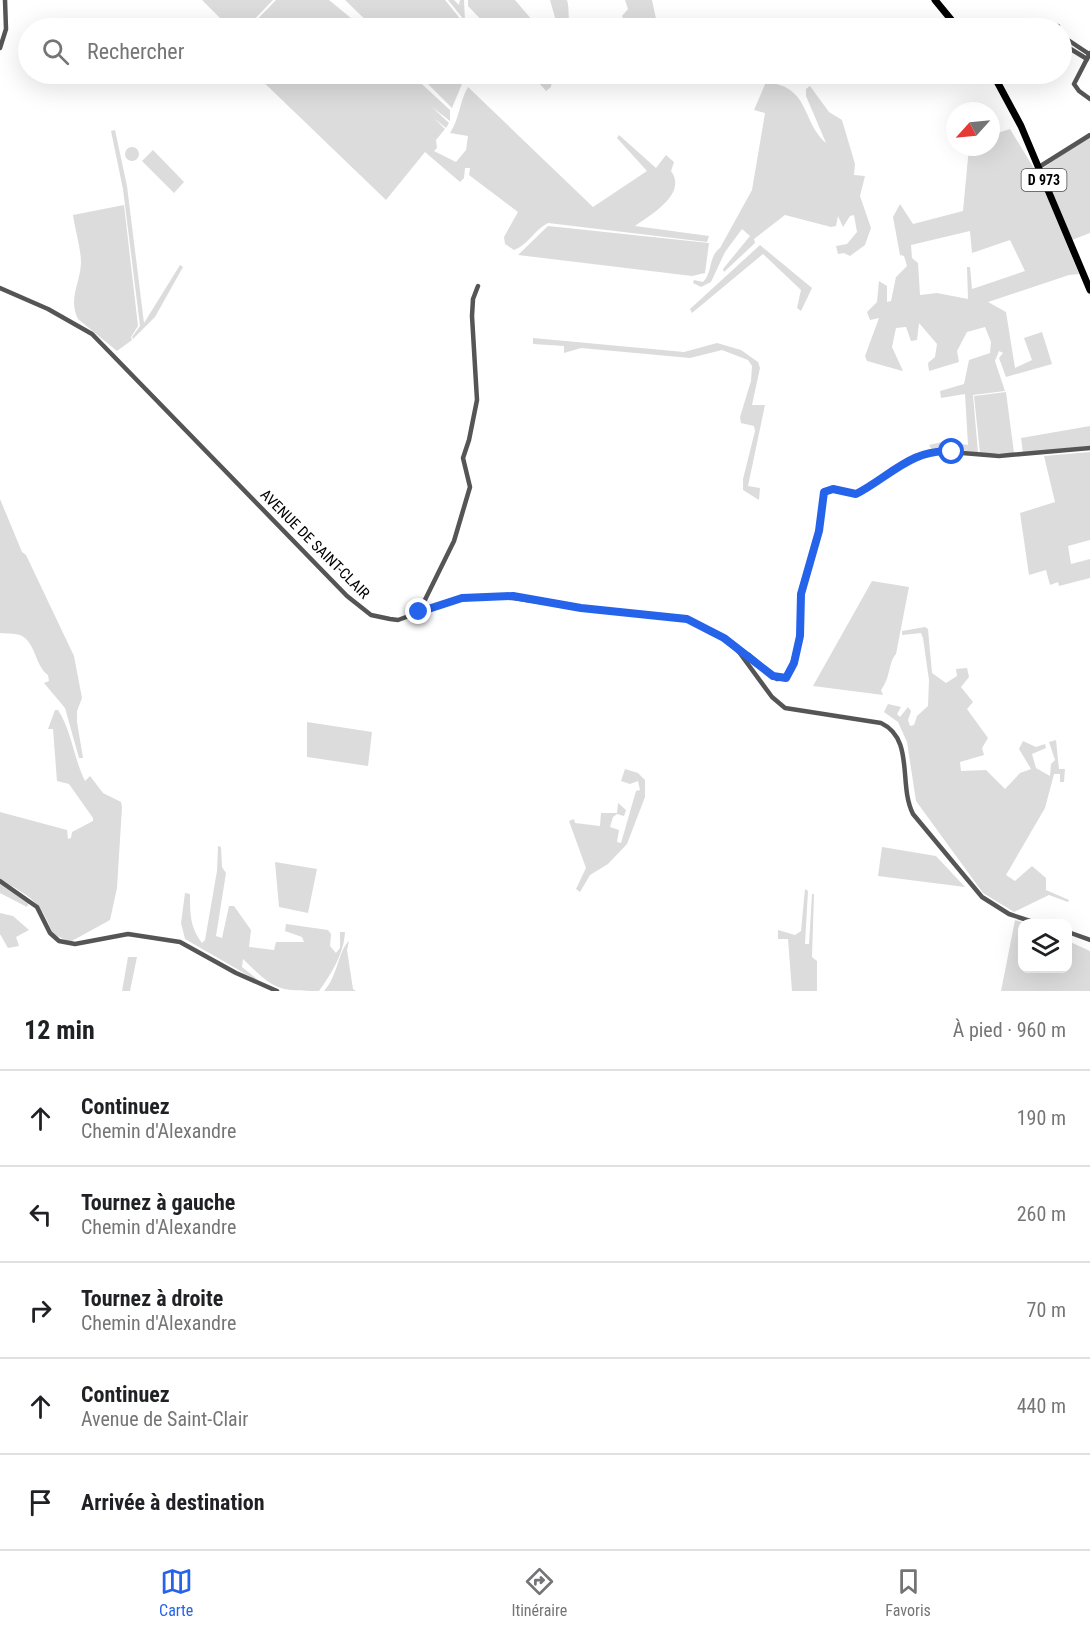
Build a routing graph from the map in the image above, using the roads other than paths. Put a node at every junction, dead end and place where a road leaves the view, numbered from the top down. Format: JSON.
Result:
{"nodes":[{"id":1,"x":5,"y":0,"type":"edge"},
{"id":2,"x":935,"y":0,"type":"edge"},
{"id":3,"x":950,"y":18,"type":"edge"},
{"id":4,"x":1072,"y":45,"type":"edge"},
{"id":5,"x":0,"y":48,"type":"edge"},
{"id":6,"x":1072,"y":49,"type":"edge"},
{"id":7,"x":1088,"y":56,"type":"edge"},
{"id":8,"x":998,"y":84,"type":"edge"},
{"id":9,"x":1090,"y":99,"type":"edge"},
{"id":10,"x":1090,"y":135,"type":"edge"},
{"id":11,"x":1039,"y":167,"type":"junction"},
{"id":12,"x":478,"y":286,"type":"dead end"},
{"id":13,"x":0,"y":288,"type":"edge"},
{"id":14,"x":1090,"y":290,"type":"edge"},
{"id":15,"x":1090,"y":448,"type":"edge"},
{"id":16,"x":419,"y":612,"type":"junction"},
{"id":17,"x":739,"y":652,"type":"junction"},
{"id":18,"x":0,"y":881,"type":"edge"},
{"id":19,"x":1024,"y":919,"type":"edge"},
{"id":20,"x":1072,"y":933,"type":"edge"},
{"id":21,"x":1090,"y":940,"type":"edge"},
{"id":22,"x":278,"y":991,"type":"edge"}],
"edges":[{"from":1,"to":5,"type":"street"},
{"from":2,"to":3,"type":"main road"},
{"from":4,"to":7,"type":"street"},
{"from":6,"to":7,"type":"street"},
{"from":7,"to":9,"type":"street"},
{"from":8,"to":11,"type":"main road","number":"D 973"},
{"from":10,"to":11,"type":"street"},
{"from":11,"to":14,"type":"main road","number":"D 973"},
{"from":12,"to":16,"type":"street"},
{"from":13,"to":16,"type":"street","name":"AVENUE DE SAINT-CLAIR"},
{"from":15,"to":17,"type":"street"},
{"from":16,"to":17,"type":"street","name":"AVENUE DE SAINT-CLAIR"},
{"from":17,"to":19,"type":"street","name":"AVENUE DE SAINT-CLAIR"},
{"from":18,"to":22,"type":"street"},
{"from":20,"to":21,"type":"street"}]}
